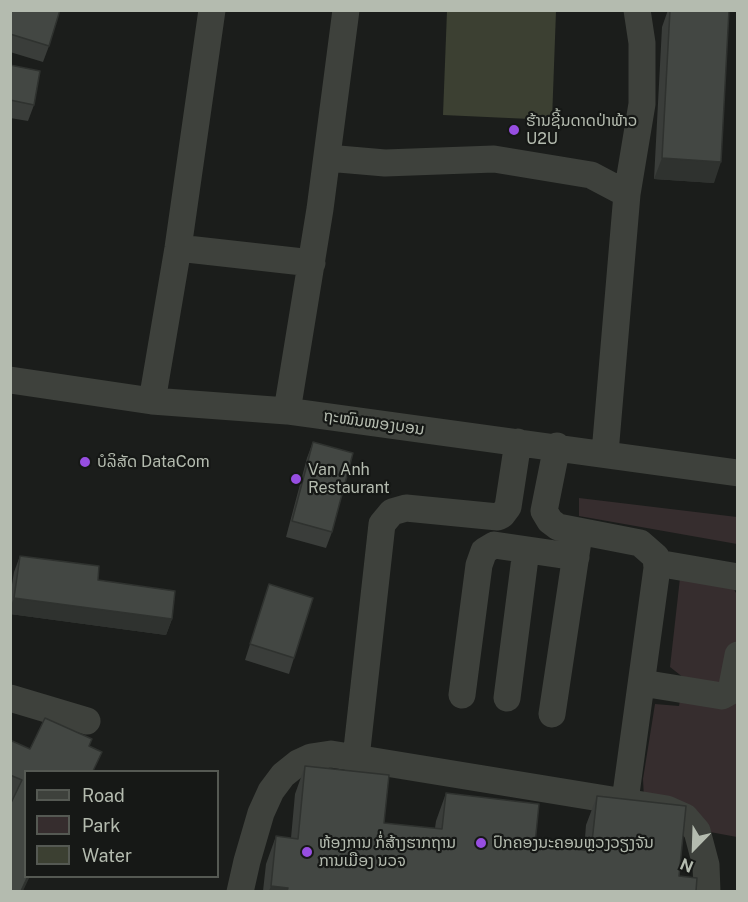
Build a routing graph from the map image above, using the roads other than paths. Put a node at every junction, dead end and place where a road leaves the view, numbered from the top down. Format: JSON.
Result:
{"nodes":[{"id":1,"x":212,"y":10,"type":"edge"},
{"id":2,"x":346,"y":10,"type":"edge"},
{"id":3,"x":638,"y":10,"type":"edge"},
{"id":4,"x":327,"y":158,"type":"junction"},
{"id":5,"x":627,"y":194,"type":"junction"},
{"id":6,"x":178,"y":248,"type":"junction"},
{"id":7,"x":312,"y":263,"type":"junction"},
{"id":8,"x":10,"y":380,"type":"edge"},
{"id":9,"x":152,"y":401,"type":"junction"},
{"id":10,"x":287,"y":411,"type":"junction"},
{"id":11,"x":518,"y":442,"type":"junction"},
{"id":12,"x":557,"y":446,"type":"junction"},
{"id":13,"x":605,"y":453,"type":"junction"},
{"id":14,"x":738,"y":472,"type":"edge"},
{"id":15,"x":489,"y":516,"type":"junction"},
{"id":16,"x":578,"y":544,"type":"junction"},
{"id":17,"x":484,"y":550,"type":"junction"},
{"id":18,"x":526,"y":550,"type":"junction"},
{"id":19,"x":657,"y":563,"type":"junction"},
{"id":20,"x":738,"y":577,"type":"edge"},
{"id":21,"x":738,"y":655,"type":"edge"},
{"id":22,"x":642,"y":683,"type":"junction"},
{"id":23,"x":462,"y":695,"type":"dead end"},
{"id":24,"x":10,"y":698,"type":"edge"},
{"id":25,"x":507,"y":698,"type":"dead end"},
{"id":26,"x":552,"y":714,"type":"dead end"},
{"id":27,"x":87,"y":721,"type":"dead end"},
{"id":28,"x":356,"y":758,"type":"junction"},
{"id":29,"x":625,"y":801,"type":"junction"},
{"id":30,"x":240,"y":891,"type":"edge"},
{"id":31,"x":707,"y":891,"type":"edge"}],
"edges":[{"from":1,"to":6,"type":"street"},
{"from":2,"to":4,"type":"street"},
{"from":3,"to":5,"type":"street"},
{"from":4,"to":5,"type":"street"},
{"from":4,"to":7,"type":"street"},
{"from":5,"to":13,"type":"street"},
{"from":6,"to":7,"type":"street"},
{"from":6,"to":9,"type":"street"},
{"from":7,"to":10,"type":"street"},
{"from":8,"to":9,"type":"street","name":"ຖະໜົນໜອງບອນ"},
{"from":9,"to":10,"type":"street","name":"ຖະໜົນໜອງບອນ"},
{"from":10,"to":11,"type":"street","name":"ຖະໜົນໜອງບອນ"},
{"from":11,"to":12,"type":"street","name":"ຖະໜົນໜອງບອນ"},
{"from":11,"to":15,"type":"street"},
{"from":12,"to":13,"type":"street","name":"ຖະໜົນໜອງບອນ"},
{"from":12,"to":16,"type":"street"},
{"from":13,"to":14,"type":"street","name":"ຖະໜົນໜອງບອນ"},
{"from":15,"to":17,"type":"street"},
{"from":15,"to":28,"type":"street"},
{"from":16,"to":18,"type":"street"},
{"from":16,"to":19,"type":"street"},
{"from":16,"to":26,"type":"street"},
{"from":17,"to":18,"type":"street"},
{"from":17,"to":23,"type":"street"},
{"from":18,"to":25,"type":"street"},
{"from":19,"to":20,"type":"street"},
{"from":19,"to":22,"type":"street"},
{"from":21,"to":22,"type":"street"},
{"from":22,"to":29,"type":"street"},
{"from":24,"to":27,"type":"street"},
{"from":28,"to":29,"type":"street"},
{"from":28,"to":30,"type":"street"},
{"from":29,"to":31,"type":"street"}]}
